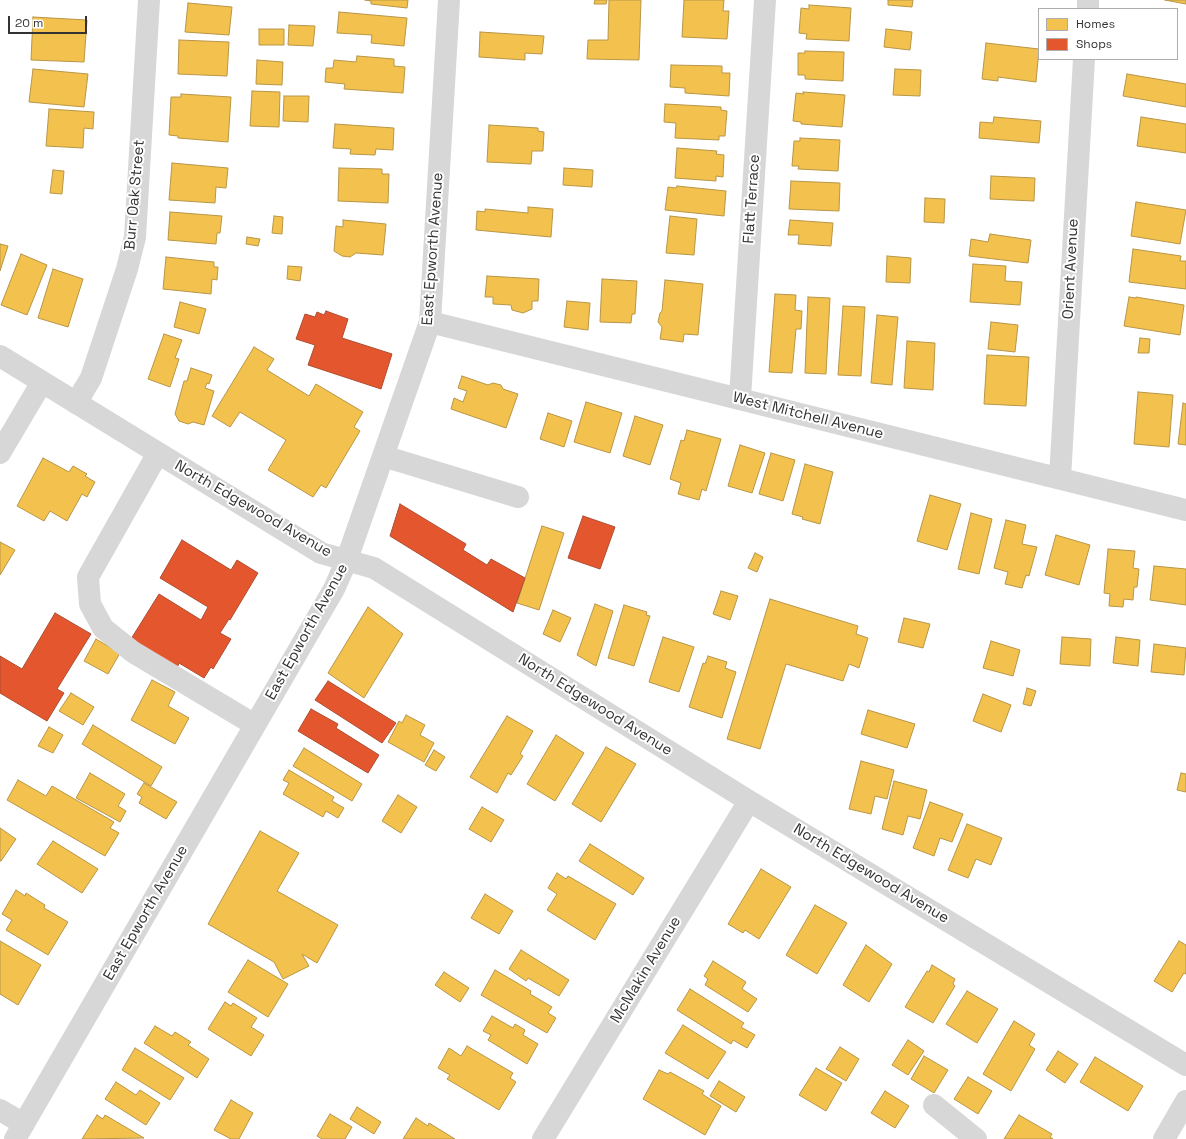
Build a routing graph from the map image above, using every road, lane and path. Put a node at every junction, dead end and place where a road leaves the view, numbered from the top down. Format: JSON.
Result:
{"nodes":[{"id":1,"x":149,"y":0,"type":"edge"},
{"id":2,"x":449,"y":0,"type":"edge"},
{"id":3,"x":765,"y":0,"type":"edge"},
{"id":4,"x":1084,"y":60,"type":"edge"},
{"id":5,"x":430,"y":322,"type":"junction"},
{"id":6,"x":0,"y":356,"type":"edge"},
{"id":7,"x":42,"y":382,"type":"junction"},
{"id":8,"x":740,"y":398,"type":"junction"},
{"id":9,"x":76,"y":403,"type":"junction"},
{"id":10,"x":0,"y":453,"type":"edge"},
{"id":11,"x":158,"y":453,"type":"junction"},
{"id":12,"x":383,"y":456,"type":"junction"},
{"id":13,"x":1060,"y":478,"type":"junction"},
{"id":14,"x":518,"y":497,"type":"dead end"},
{"id":15,"x":1186,"y":510,"type":"edge"},
{"id":16,"x":346,"y":562,"type":"junction"},
{"id":17,"x":255,"y":725,"type":"junction"},
{"id":18,"x":749,"y":801,"type":"junction"},
{"id":19,"x":1186,"y":1065,"type":"edge"},
{"id":20,"x":1186,"y":1101,"type":"edge"},
{"id":21,"x":934,"y":1105,"type":"dead end"},
{"id":22,"x":0,"y":1110,"type":"edge"},
{"id":23,"x":19,"y":1131,"type":"edge"},
{"id":24,"x":543,"y":1139,"type":"edge"},
{"id":25,"x":976,"y":1139,"type":"edge"},
{"id":26,"x":1164,"y":1139,"type":"edge"}],
"edges":[{"from":1,"to":9,"type":"street","name":"Burr Oak Street"},
{"from":2,"to":5,"type":"street","name":"East Epworth Avenue"},
{"from":3,"to":8,"type":"street","name":"Flatt Terrace"},
{"from":4,"to":13,"type":"street","name":"Orient Avenue"},
{"from":5,"to":8,"type":"street","name":"West Mitchell Avenue"},
{"from":5,"to":12,"type":"street","name":"East Epworth Avenue"},
{"from":6,"to":7,"type":"street","name":"North Edgewood Avenue"},
{"from":7,"to":9,"type":"street","name":"North Edgewood Avenue"},
{"from":7,"to":10,"type":"street"},
{"from":8,"to":13,"type":"street","name":"West Mitchell Avenue"},
{"from":9,"to":11,"type":"street","name":"North Edgewood Avenue"},
{"from":11,"to":16,"type":"street","name":"North Edgewood Avenue"},
{"from":11,"to":17,"type":"street"},
{"from":12,"to":14,"type":"street"},
{"from":12,"to":16,"type":"street","name":"East Epworth Avenue"},
{"from":13,"to":15,"type":"street","name":"West Mitchell Avenue"},
{"from":16,"to":17,"type":"street","name":"East Epworth Avenue"},
{"from":16,"to":18,"type":"street","name":"North Edgewood Avenue"},
{"from":17,"to":23,"type":"street","name":"East Epworth Avenue"},
{"from":18,"to":19,"type":"street","name":"North Edgewood Avenue"},
{"from":18,"to":24,"type":"street","name":"McMakin Avenue"},
{"from":20,"to":26,"type":"street"},
{"from":21,"to":25,"type":"street"},
{"from":22,"to":23,"type":"street"}]}
